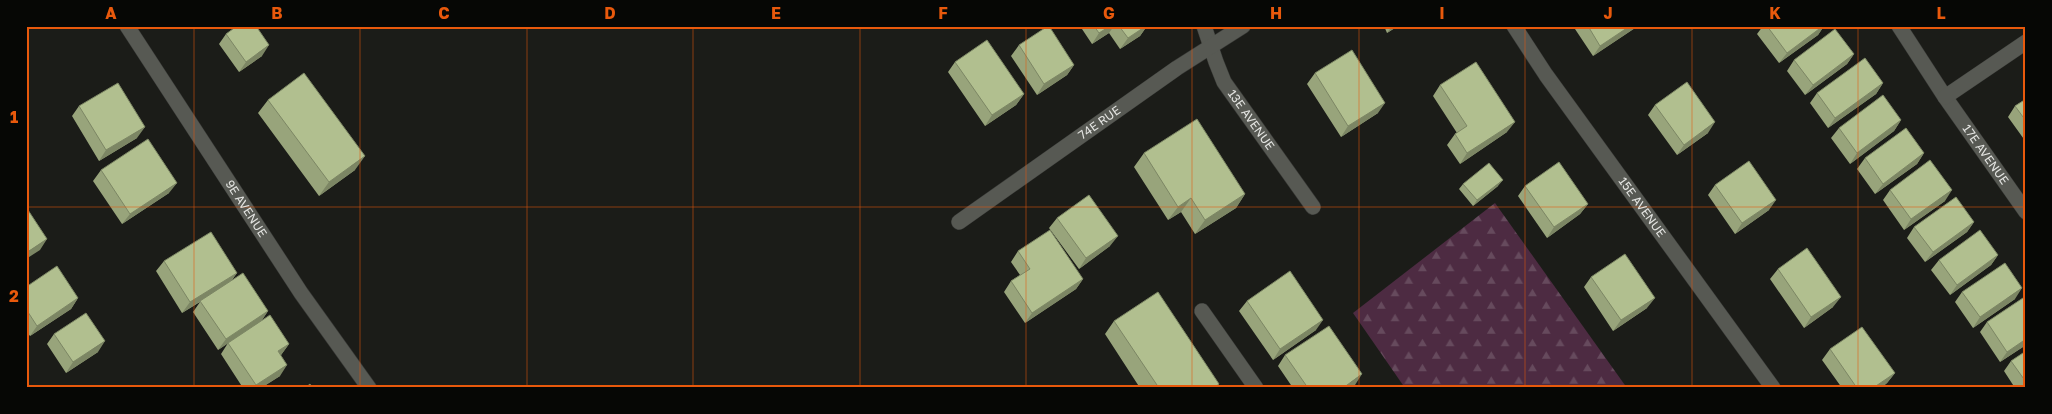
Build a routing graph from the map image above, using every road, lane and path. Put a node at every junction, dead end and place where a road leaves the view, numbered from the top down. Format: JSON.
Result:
{"nodes":[{"id":1,"x":127,"y":26,"type":"edge"},
{"id":2,"x":1204,"y":26,"type":"edge"},
{"id":3,"x":1243,"y":26,"type":"edge"},
{"id":4,"x":1514,"y":26,"type":"edge"},
{"id":5,"x":1899,"y":26,"type":"edge"},
{"id":6,"x":2026,"y":42,"type":"edge"},
{"id":7,"x":1211,"y":45,"type":"junction"},
{"id":8,"x":1946,"y":97,"type":"junction"},
{"id":9,"x":1313,"y":207,"type":"dead end"},
{"id":10,"x":2026,"y":212,"type":"edge"},
{"id":11,"x":959,"y":222,"type":"dead end"},
{"id":12,"x":1202,"y":311,"type":"dead end"},
{"id":13,"x":369,"y":388,"type":"edge"},
{"id":14,"x":1256,"y":388,"type":"edge"},
{"id":15,"x":1773,"y":388,"type":"edge"}],
"edges":[{"from":1,"to":13,"type":"street","name":"9E AVENUE"},
{"from":2,"to":7,"type":"street","name":"13E AVENUE"},
{"from":3,"to":7,"type":"street","name":"74E RUE"},
{"from":4,"to":15,"type":"street","name":"15E AVENUE"},
{"from":5,"to":8,"type":"street","name":"17E AVENUE"},
{"from":6,"to":8,"type":"street"},
{"from":7,"to":9,"type":"street","name":"13E AVENUE"},
{"from":7,"to":11,"type":"street","name":"74E RUE"},
{"from":8,"to":10,"type":"street","name":"17E AVENUE"},
{"from":12,"to":14,"type":"street"}]}
